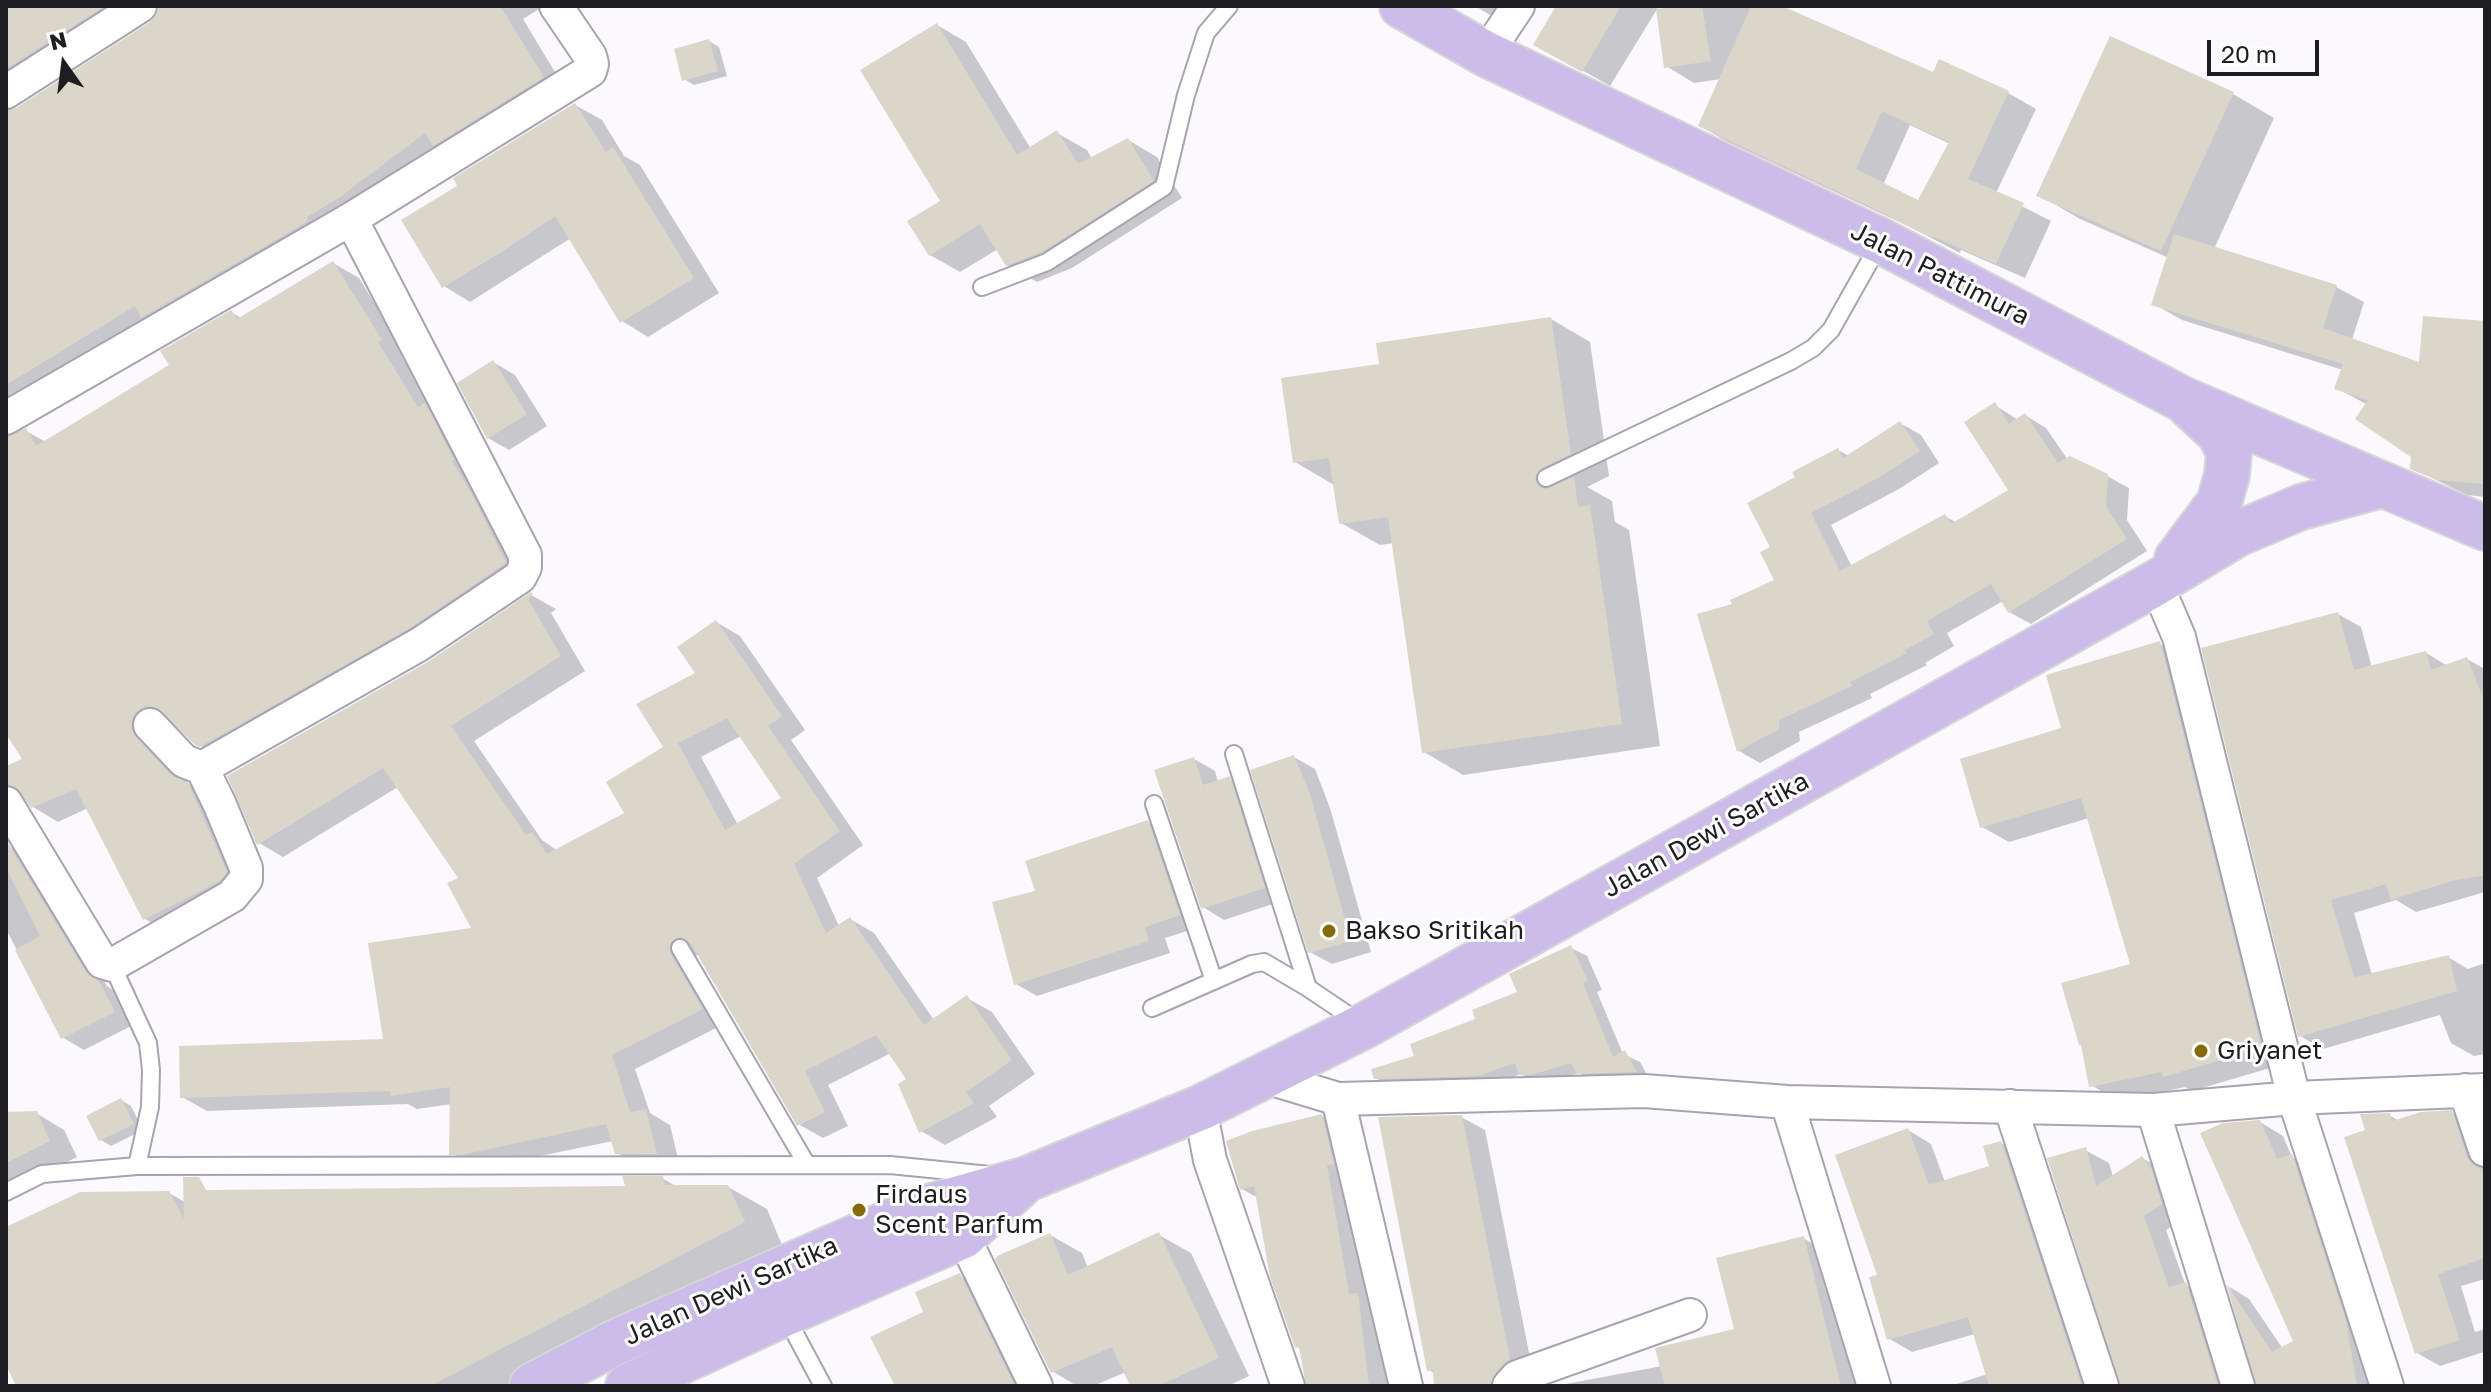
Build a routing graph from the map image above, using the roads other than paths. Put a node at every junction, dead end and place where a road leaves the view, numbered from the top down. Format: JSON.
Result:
{"nodes":[{"id":1,"x":140,"y":6,"type":"edge"},
{"id":2,"x":556,"y":6,"type":"edge"},
{"id":3,"x":1229,"y":6,"type":"edge"},
{"id":4,"x":1402,"y":6,"type":"edge"},
{"id":5,"x":1518,"y":6,"type":"edge"},
{"id":6,"x":1486,"y":54,"type":"junction"},
{"id":7,"x":6,"y":92,"type":"edge"},
{"id":8,"x":351,"y":219,"type":"junction"},
{"id":9,"x":1881,"y":241,"type":"junction"},
{"id":10,"x":982,"y":287,"type":"dead end"},
{"id":11,"x":2182,"y":399,"type":"junction"},
{"id":12,"x":6,"y":418,"type":"edge"},
{"id":13,"x":1546,"y":478,"type":"dead end"},
{"id":14,"x":2381,"y":485,"type":"junction"},
{"id":15,"x":2485,"y":528,"type":"edge"},
{"id":16,"x":2156,"y":583,"type":"junction"},
{"id":17,"x":150,"y":725,"type":"dead end"},
{"id":18,"x":1234,"y":754,"type":"dead end"},
{"id":19,"x":202,"y":768,"type":"junction"},
{"id":20,"x":6,"y":803,"type":"edge"},
{"id":21,"x":1154,"y":804,"type":"dead end"},
{"id":22,"x":680,"y":948,"type":"dead end"},
{"id":23,"x":117,"y":972,"type":"junction"},
{"id":24,"x":1214,"y":981,"type":"junction"},
{"id":25,"x":1308,"y":988,"type":"junction"},
{"id":26,"x":1152,"y":1008,"type":"dead end"},
{"id":27,"x":1364,"y":1026,"type":"junction"},
{"id":28,"x":1262,"y":1076,"type":"junction"},
{"id":29,"x":2475,"y":1090,"type":"edge"},
{"id":30,"x":2294,"y":1098,"type":"junction"},
{"id":31,"x":1338,"y":1099,"type":"junction"},
{"id":32,"x":1787,"y":1102,"type":"junction"},
{"id":33,"x":2010,"y":1106,"type":"junction"},
{"id":34,"x":1200,"y":1108,"type":"junction"},
{"id":35,"x":2153,"y":1110,"type":"junction"},
{"id":36,"x":2485,"y":1150,"type":"edge"},
{"id":37,"x":807,"y":1165,"type":"junction"},
{"id":38,"x":137,"y":1166,"type":"junction"},
{"id":39,"x":1027,"y":1179,"type":"junction"},
{"id":40,"x":6,"y":1192,"type":"edge"},
{"id":41,"x":963,"y":1236,"type":"junction"},
{"id":42,"x":784,"y":1314,"type":"junction"},
{"id":43,"x":1690,"y":1315,"type":"dead end"},
{"id":44,"x":616,"y":1342,"type":"junction"},
{"id":45,"x":632,"y":1384,"type":"edge"},
{"id":46,"x":532,"y":1386,"type":"edge"},
{"id":47,"x":823,"y":1386,"type":"edge"},
{"id":48,"x":1036,"y":1386,"type":"edge"},
{"id":49,"x":1288,"y":1386,"type":"edge"},
{"id":50,"x":1406,"y":1386,"type":"edge"},
{"id":51,"x":1509,"y":1386,"type":"edge"},
{"id":52,"x":1874,"y":1386,"type":"edge"},
{"id":53,"x":2102,"y":1386,"type":"edge"},
{"id":54,"x":2238,"y":1386,"type":"edge"},
{"id":55,"x":2387,"y":1386,"type":"edge"}],
"edges":[{"from":1,"to":7,"type":"street"},
{"from":2,"to":8,"type":"street"},
{"from":3,"to":10,"type":"lane"},
{"from":4,"to":6,"type":"main road","name":"Jalan Pattimura"},
{"from":5,"to":6,"type":"street"},
{"from":6,"to":9,"type":"main road","name":"Jalan Pattimura"},
{"from":8,"to":12,"type":"street"},
{"from":8,"to":19,"type":"street"},
{"from":9,"to":11,"type":"main road","name":"Jalan Pattimura"},
{"from":9,"to":13,"type":"lane"},
{"from":11,"to":14,"type":"main road","name":"Jalan Pattimura"},
{"from":11,"to":16,"type":"main road"},
{"from":14,"to":15,"type":"main road","name":"Jalan Pattimura"},
{"from":14,"to":16,"type":"main road","name":"Jalan Dewi Sartika"},
{"from":16,"to":27,"type":"main road","name":"Jalan Dewi Sartika"},
{"from":16,"to":30,"type":"street"},
{"from":17,"to":19,"type":"street"},
{"from":18,"to":25,"type":"lane"},
{"from":19,"to":23,"type":"street"},
{"from":20,"to":23,"type":"street"},
{"from":21,"to":24,"type":"lane"},
{"from":22,"to":37,"type":"lane"},
{"from":23,"to":38,"type":"lane"},
{"from":24,"to":25,"type":"lane"},
{"from":24,"to":26,"type":"lane"},
{"from":25,"to":27,"type":"lane"},
{"from":27,"to":28,"type":"main road","name":"Jalan Dewi Sartika"},
{"from":28,"to":31,"type":"street"},
{"from":28,"to":34,"type":"main road","name":"Jalan Dewi Sartika"},
{"from":29,"to":30,"type":"street"},
{"from":29,"to":36,"type":"street"},
{"from":30,"to":35,"type":"street"},
{"from":30,"to":55,"type":"street"},
{"from":31,"to":32,"type":"street"},
{"from":31,"to":50,"type":"street"},
{"from":32,"to":33,"type":"street"},
{"from":32,"to":52,"type":"street"},
{"from":33,"to":35,"type":"street"},
{"from":33,"to":53,"type":"street"},
{"from":34,"to":39,"type":"main road","name":"Jalan Dewi Sartika"},
{"from":34,"to":49,"type":"street"},
{"from":35,"to":54,"type":"street"},
{"from":37,"to":38,"type":"lane"},
{"from":37,"to":39,"type":"lane"},
{"from":38,"to":40,"type":"lane"},
{"from":39,"to":41,"type":"main road","name":"Jalan Dewi Sartika"},
{"from":39,"to":44,"type":"main road","name":"Jalan Dewi Sartika"},
{"from":41,"to":42,"type":"main road","name":"Jalan Dewi Sartika"},
{"from":41,"to":48,"type":"street"},
{"from":42,"to":45,"type":"main road","name":"Jalan Dewi Sartika"},
{"from":42,"to":47,"type":"lane"},
{"from":43,"to":51,"type":"street"},
{"from":44,"to":45,"type":"main road"},
{"from":44,"to":46,"type":"main road","name":"Jalan Dewi Sartika"}]}
